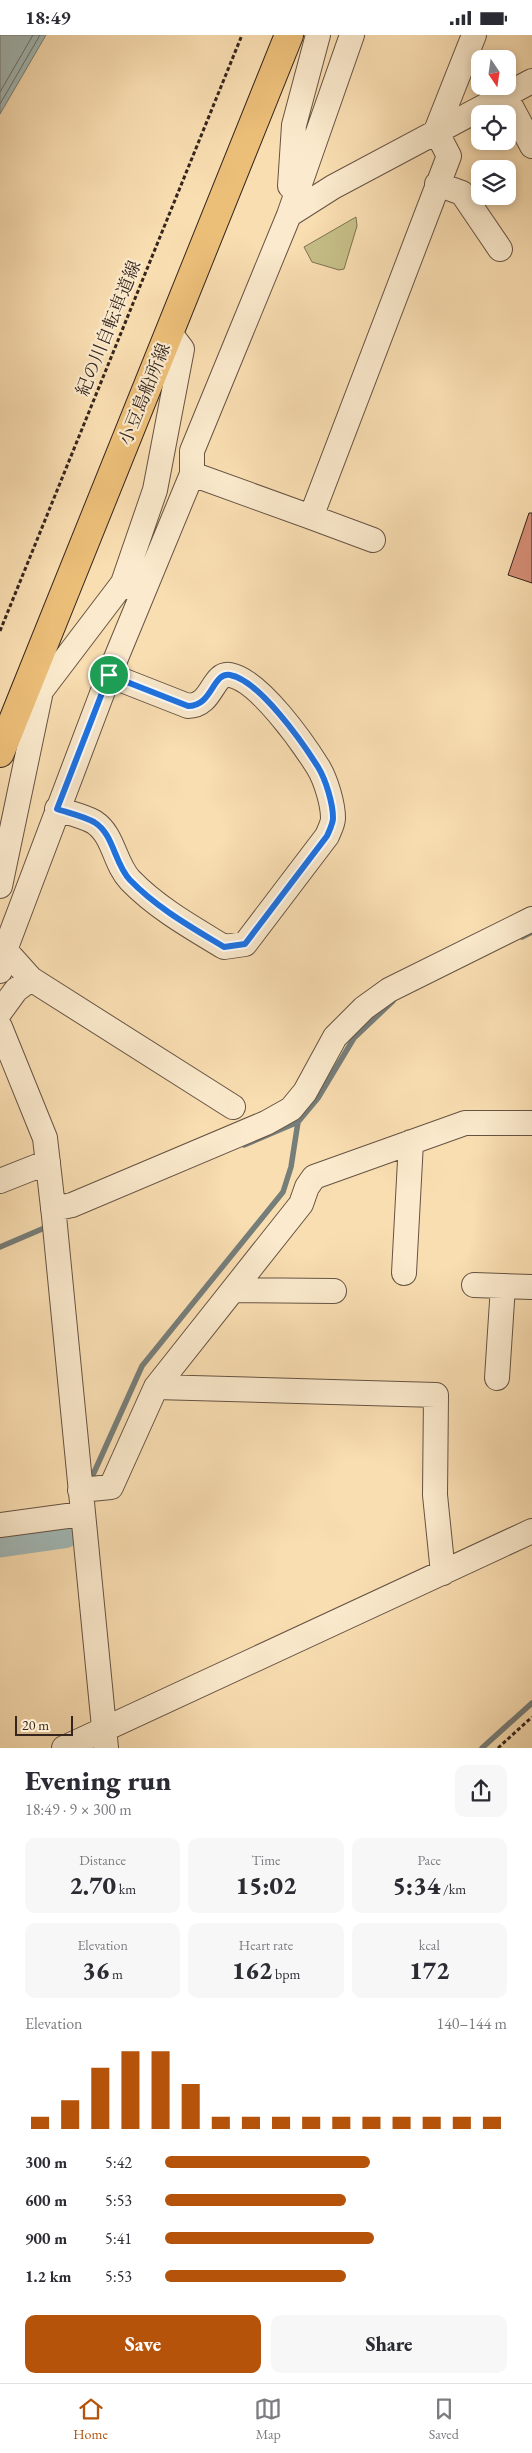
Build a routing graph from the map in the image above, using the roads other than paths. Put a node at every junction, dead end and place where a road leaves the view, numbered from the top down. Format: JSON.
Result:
{"nodes":[{"id":1,"x":289,"y":35,"type":"edge"},
{"id":2,"x":318,"y":35,"type":"edge"},
{"id":3,"x":352,"y":35,"type":"edge"},
{"id":4,"x":474,"y":35,"type":"edge"},
{"id":5,"x":532,"y":81,"type":"edge"},
{"id":6,"x":516,"y":89,"type":"edge"},
{"id":7,"x":505,"y":95,"type":"joint"},
{"id":8,"x":436,"y":131,"type":"junction"},
{"id":9,"x":532,"y":146,"type":"edge"},
{"id":10,"x":437,"y":184,"type":"junction"},
{"id":11,"x":288,"y":215,"type":"junction"},
{"id":12,"x":500,"y":249,"type":"dead end"},
{"id":13,"x":170,"y":332,"type":"junction"},
{"id":14,"x":192,"y":474,"type":"junction"},
{"id":15,"x":311,"y":517,"type":"junction"},
{"id":16,"x":373,"y":540,"type":"dead end"},
{"id":17,"x":132,"y":587,"type":"junction"},
{"id":18,"x":109,"y":675,"type":"junction"},
{"id":19,"x":34,"y":688,"type":"junction"},
{"id":20,"x":0,"y":753,"type":"edge"},
{"id":21,"x":57,"y":809,"type":"junction"},
{"id":22,"x":0,"y":886,"type":"edge"},
{"id":23,"x":532,"y":919,"type":"edge"},
{"id":24,"x":2,"y":960,"type":"edge"},
{"id":25,"x":31,"y":979,"type":"junction"},
{"id":26,"x":0,"y":1012,"type":"edge"},
{"id":27,"x":0,"y":1027,"type":"edge"},
{"id":28,"x":233,"y":1107,"type":"dead end"},
{"id":29,"x":532,"y":1123,"type":"edge"},
{"id":30,"x":411,"y":1141,"type":"junction"},
{"id":31,"x":48,"y":1162,"type":"junction"},
{"id":32,"x":0,"y":1181,"type":"edge"},
{"id":33,"x":55,"y":1221,"type":"junction"},
{"id":34,"x":404,"y":1273,"type":"dead end"},
{"id":35,"x":474,"y":1285,"type":"dead end"},
{"id":36,"x":503,"y":1287,"type":"junction"},
{"id":37,"x":532,"y":1287,"type":"edge"},
{"id":38,"x":234,"y":1290,"type":"junction"},
{"id":39,"x":334,"y":1291,"type":"dead end"},
{"id":40,"x":497,"y":1379,"type":"dead end"},
{"id":41,"x":156,"y":1387,"type":"junction"},
{"id":42,"x":80,"y":1490,"type":"junction"},
{"id":43,"x":82,"y":1514,"type":"junction"},
{"id":44,"x":0,"y":1525,"type":"edge"},
{"id":45,"x":532,"y":1531,"type":"edge"},
{"id":46,"x":443,"y":1573,"type":"junction"},
{"id":47,"x":105,"y":1738,"type":"edge"},
{"id":48,"x":64,"y":1748,"type":"edge"}],
"edges":[{"from":1,"to":13,"type":"main road","name":"小豆島船所線"},
{"from":2,"to":11,"type":"street"},
{"from":3,"to":11,"type":"street"},
{"from":4,"to":8,"type":"street"},
{"from":5,"to":6,"type":"street"},
{"from":7,"to":8,"type":"street"},
{"from":7,"to":9,"type":"street"},
{"from":8,"to":10,"type":"street"},
{"from":8,"to":11,"type":"street"},
{"from":10,"to":12,"type":"street"},
{"from":10,"to":15,"type":"street"},
{"from":11,"to":14,"type":"street"},
{"from":13,"to":17,"type":"street"},
{"from":13,"to":19,"type":"main road","name":"小豆島船所線"},
{"from":14,"to":15,"type":"street"},
{"from":14,"to":17,"type":"street"},
{"from":15,"to":16,"type":"street"},
{"from":17,"to":18,"type":"street"},
{"from":17,"to":19,"type":"street"},
{"from":18,"to":21,"type":"street"},
{"from":18,"to":21,"type":"street"},
{"from":19,"to":20,"type":"main road","name":"小豆島船所線"},
{"from":19,"to":22,"type":"street"},
{"from":21,"to":24,"type":"street"},
{"from":23,"to":33,"type":"street"},
{"from":24,"to":25,"type":"street"},
{"from":25,"to":26,"type":"street"},
{"from":25,"to":28,"type":"street"},
{"from":27,"to":31,"type":"street"},
{"from":29,"to":30,"type":"street"},
{"from":30,"to":34,"type":"street"},
{"from":30,"to":38,"type":"street"},
{"from":31,"to":32,"type":"street"},
{"from":31,"to":33,"type":"street"},
{"from":33,"to":42,"type":"street"},
{"from":35,"to":36,"type":"street"},
{"from":36,"to":37,"type":"street"},
{"from":36,"to":40,"type":"street"},
{"from":38,"to":39,"type":"street"},
{"from":38,"to":41,"type":"street"},
{"from":41,"to":42,"type":"street"},
{"from":41,"to":46,"type":"street"},
{"from":42,"to":43,"type":"street"},
{"from":43,"to":44,"type":"street"},
{"from":43,"to":47,"type":"street"},
{"from":45,"to":46,"type":"street"},
{"from":46,"to":47,"type":"street"},
{"from":47,"to":48,"type":"street"}]}
